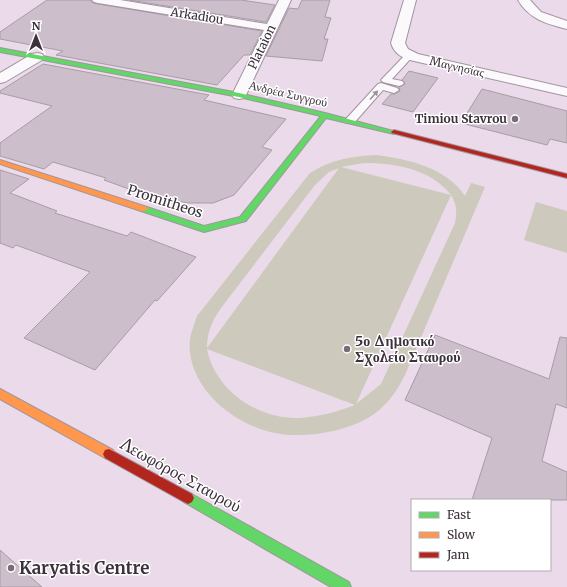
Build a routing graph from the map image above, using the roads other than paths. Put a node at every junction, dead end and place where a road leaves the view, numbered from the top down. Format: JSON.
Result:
{"nodes":[{"id":1,"x":98,"y":0,"type":"edge"},
{"id":2,"x":285,"y":0,"type":"edge"},
{"id":3,"x":410,"y":0,"type":"edge"},
{"id":4,"x":524,"y":0,"type":"edge"},
{"id":5,"x":567,"y":25,"type":"edge"},
{"id":6,"x":272,"y":28,"type":"junction"},
{"id":7,"x":0,"y":50,"type":"edge"},
{"id":8,"x":37,"y":57,"type":"junction"},
{"id":9,"x":406,"y":59,"type":"junction"},
{"id":10,"x":0,"y":79,"type":"edge"},
{"id":11,"x":567,"y":92,"type":"edge"},
{"id":12,"x":238,"y":95,"type":"junction"},
{"id":13,"x":325,"y":115,"type":"junction"},
{"id":14,"x":350,"y":121,"type":"junction"},
{"id":15,"x":2,"y":165,"type":"edge"},
{"id":16,"x":567,"y":176,"type":"edge"},
{"id":17,"x":0,"y":394,"type":"edge"},
{"id":18,"x":344,"y":587,"type":"edge"}],
"edges":[{"from":1,"to":6,"type":"street","name":"Arkadiou"},
{"from":2,"to":6,"type":"street","name":"Plataion"},
{"from":3,"to":9,"type":"street","name":"Μαγνησίας"},
{"from":4,"to":5,"type":"street"},
{"from":6,"to":12,"type":"street","name":"Plataion"},
{"from":7,"to":8,"type":"street","name":"Ανδρέα Συγγρού"},
{"from":8,"to":10,"type":"street"},
{"from":8,"to":12,"type":"street","name":"Ανδρέα Συγγρού"},
{"from":9,"to":11,"type":"street","name":"Μαγνησίας"},
{"from":14,"to":9,"type":"lane","one_way":true},
{"from":12,"to":13,"type":"street","name":"Ανδρέα Συγγρού"},
{"from":13,"to":14,"type":"street","name":"Ανδρέα Συγγρού"},
{"from":13,"to":15,"type":"street","name":"Promitheos"},
{"from":14,"to":16,"type":"street","name":"Ανδρέα Συγγρού"},
{"from":17,"to":18,"type":"street","name":"Λεωφόρος Σταυρού"}]}
